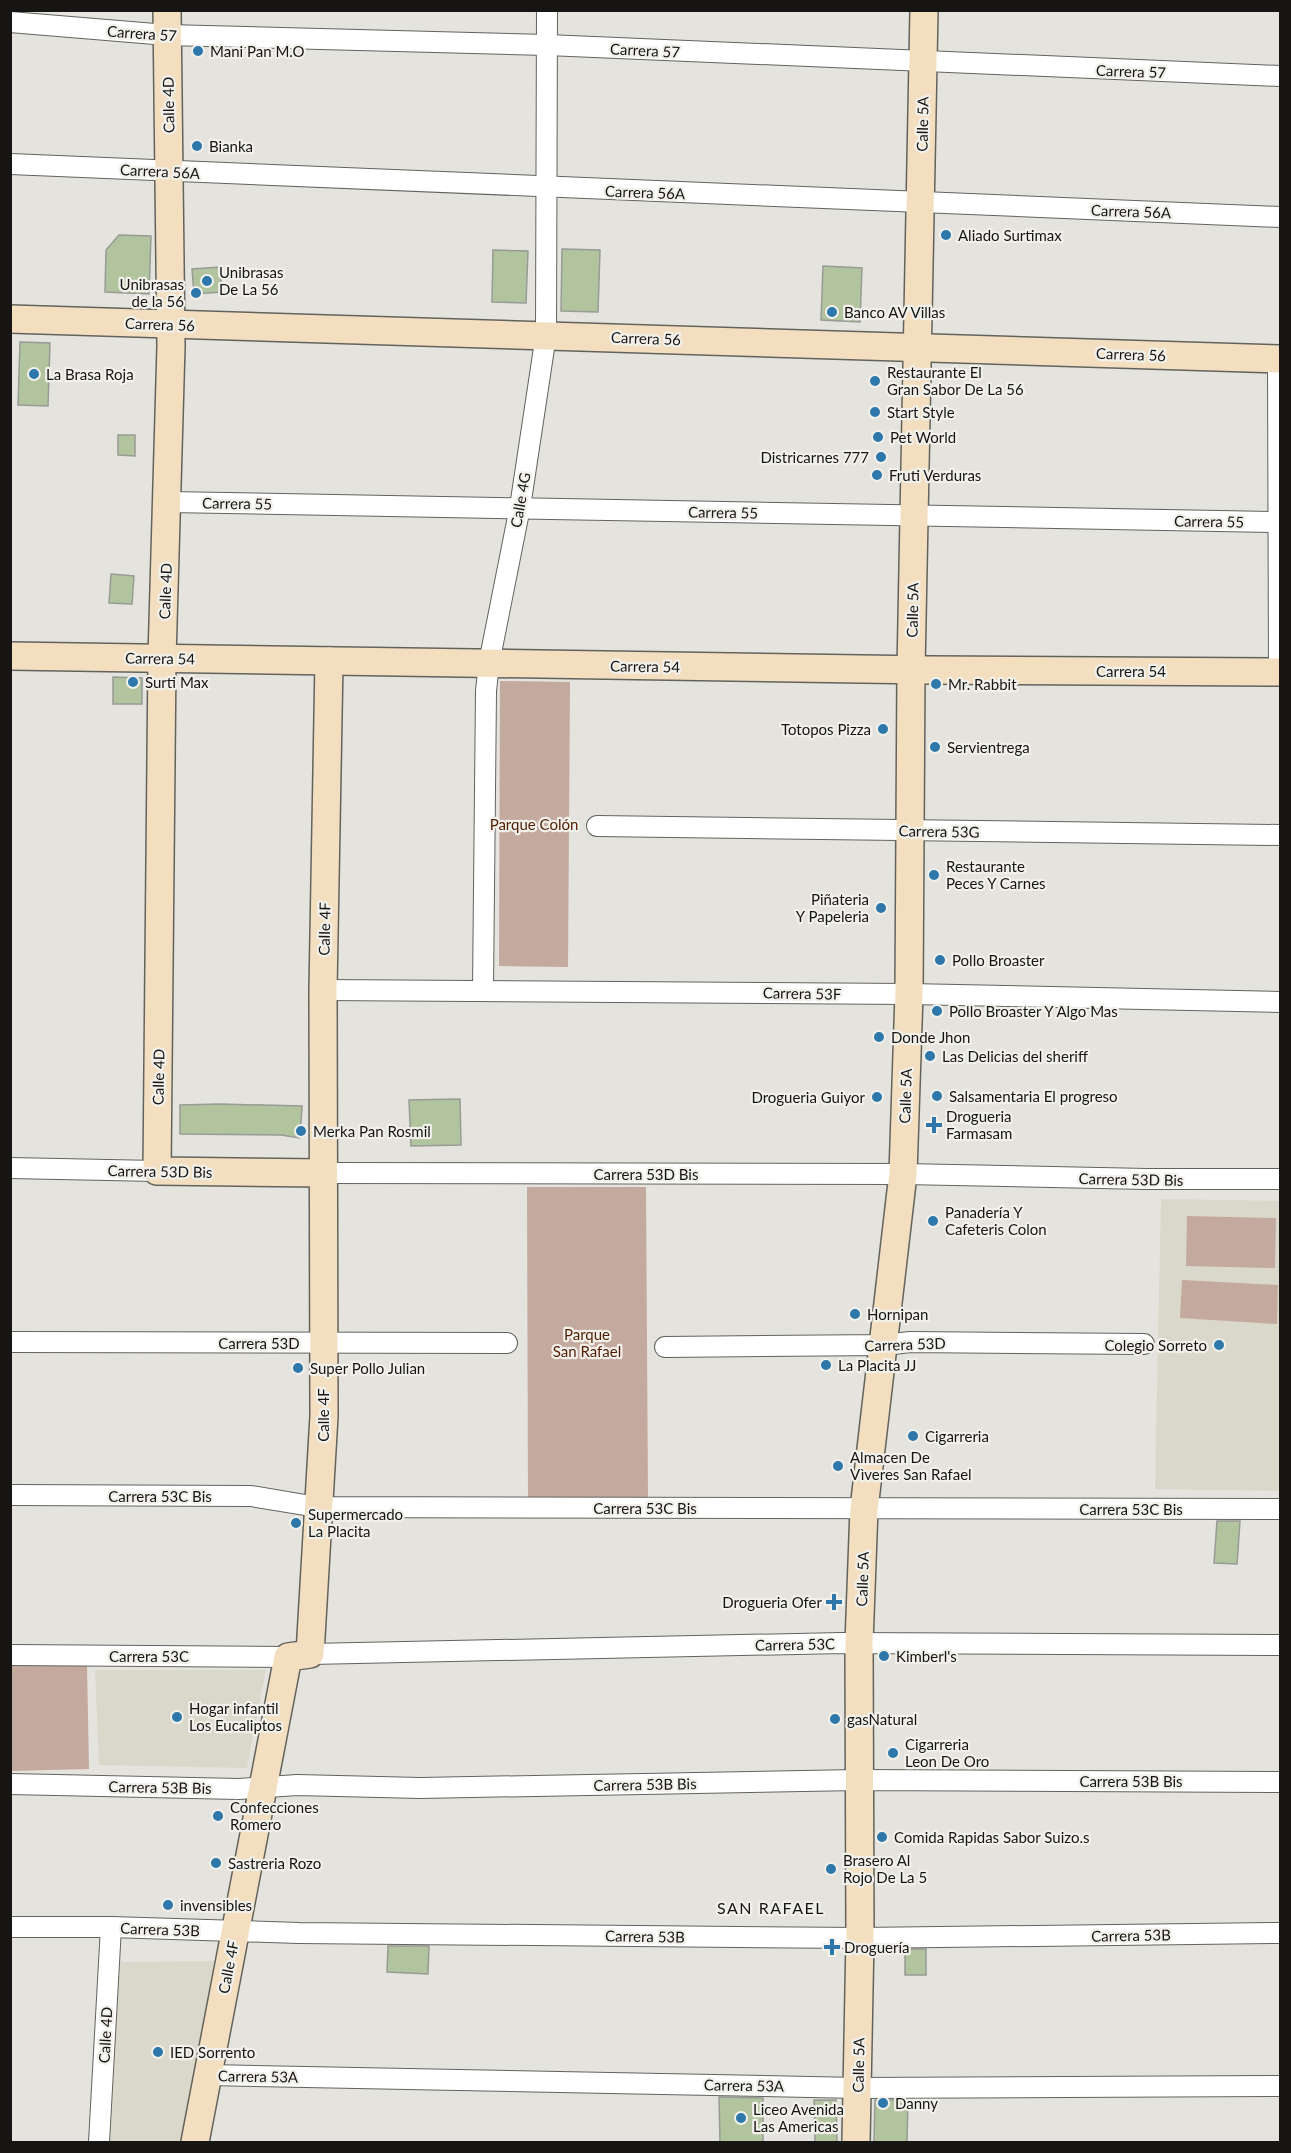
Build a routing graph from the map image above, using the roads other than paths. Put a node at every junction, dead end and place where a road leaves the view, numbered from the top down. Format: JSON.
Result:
{"nodes":[{"id":1,"x":547,"y":10,"type":"edge"},
{"id":2,"x":924,"y":10,"type":"edge"},
{"id":3,"x":10,"y":22,"type":"edge"},
{"id":4,"x":167,"y":23,"type":"edge"},
{"id":5,"x":548,"y":45,"type":"junction"},
{"id":6,"x":923,"y":63,"type":"junction"},
{"id":7,"x":1281,"y":76,"type":"edge"},
{"id":8,"x":10,"y":164,"type":"edge"},
{"id":9,"x":170,"y":171,"type":"junction"},
{"id":10,"x":548,"y":188,"type":"junction"},
{"id":11,"x":920,"y":203,"type":"junction"},
{"id":12,"x":1281,"y":217,"type":"edge"},
{"id":13,"x":10,"y":319,"type":"edge"},
{"id":14,"x":171,"y":324,"type":"junction"},
{"id":15,"x":546,"y":335,"type":"junction"},
{"id":16,"x":918,"y":346,"type":"junction"},
{"id":17,"x":1279,"y":359,"type":"edge"},
{"id":18,"x":168,"y":502,"type":"junction"},
{"id":19,"x":520,"y":507,"type":"junction"},
{"id":20,"x":914,"y":517,"type":"junction"},
{"id":21,"x":1278,"y":522,"type":"junction"},
{"id":22,"x":10,"y":656,"type":"edge"},
{"id":23,"x":162,"y":658,"type":"junction"},
{"id":24,"x":329,"y":661,"type":"junction"},
{"id":25,"x":489,"y":663,"type":"junction"},
{"id":26,"x":911,"y":669,"type":"junction"},
{"id":27,"x":1280,"y":672,"type":"edge"},
{"id":28,"x":597,"y":826,"type":"dead end"},
{"id":29,"x":910,"y":831,"type":"junction"},
{"id":30,"x":1281,"y":835,"type":"edge"},
{"id":31,"x":483,"y":989,"type":"junction"},
{"id":32,"x":323,"y":990,"type":"junction"},
{"id":33,"x":909,"y":994,"type":"junction"},
{"id":34,"x":1281,"y":1002,"type":"edge"},
{"id":35,"x":10,"y":1168,"type":"edge"},
{"id":36,"x":157,"y":1171,"type":"junction"},
{"id":37,"x":321,"y":1173,"type":"junction"},
{"id":38,"x":903,"y":1174,"type":"junction"},
{"id":39,"x":1281,"y":1179,"type":"edge"},
{"id":40,"x":10,"y":1342,"type":"edge"},
{"id":41,"x":507,"y":1342,"type":"dead end"},
{"id":42,"x":322,"y":1343,"type":"junction"},
{"id":43,"x":1144,"y":1344,"type":"dead end"},
{"id":44,"x":885,"y":1345,"type":"junction"},
{"id":45,"x":665,"y":1347,"type":"dead end"},
{"id":46,"x":10,"y":1495,"type":"edge"},
{"id":47,"x":317,"y":1507,"type":"junction"},
{"id":48,"x":864,"y":1509,"type":"junction"},
{"id":49,"x":1281,"y":1509,"type":"edge"},
{"id":50,"x":859,"y":1643,"type":"junction"},
{"id":51,"x":1281,"y":1645,"type":"edge"},
{"id":52,"x":10,"y":1655,"type":"edge"},
{"id":53,"x":299,"y":1656,"type":"junction"},
{"id":54,"x":858,"y":1780,"type":"junction"},
{"id":55,"x":1281,"y":1782,"type":"edge"},
{"id":56,"x":10,"y":1784,"type":"edge"},
{"id":57,"x":262,"y":1788,"type":"junction"},
{"id":58,"x":10,"y":1927,"type":"edge"},
{"id":59,"x":111,"y":1927,"type":"junction"},
{"id":60,"x":234,"y":1931,"type":"junction"},
{"id":61,"x":1281,"y":1934,"type":"edge"},
{"id":62,"x":860,"y":1938,"type":"junction"},
{"id":63,"x":208,"y":2075,"type":"junction"},
{"id":64,"x":1281,"y":2086,"type":"edge"},
{"id":65,"x":858,"y":2088,"type":"junction"},
{"id":66,"x":99,"y":2142,"type":"edge"},
{"id":67,"x":195,"y":2142,"type":"edge"},
{"id":68,"x":856,"y":2142,"type":"edge"}],
"edges":[{"from":1,"to":5,"type":"street","name":"Calle 4G"},
{"from":2,"to":6,"type":"street","name":"Calle 5A"},
{"from":3,"to":4,"type":"street","name":"Carrera 57"},
{"from":4,"to":5,"type":"street","name":"Carrera 57"},
{"from":4,"to":9,"type":"street","name":"Calle 4D"},
{"from":5,"to":6,"type":"street","name":"Carrera 57"},
{"from":5,"to":10,"type":"street","name":"Calle 4G"},
{"from":6,"to":7,"type":"street","name":"Carrera 57"},
{"from":6,"to":11,"type":"street","name":"Calle 5A"},
{"from":8,"to":9,"type":"street","name":"Carrera 56A"},
{"from":9,"to":10,"type":"street","name":"Carrera 56A"},
{"from":9,"to":14,"type":"street","name":"Calle 4D"},
{"from":10,"to":11,"type":"street","name":"Carrera 56A"},
{"from":10,"to":15,"type":"street","name":"Calle 4G"},
{"from":11,"to":12,"type":"street","name":"Carrera 56A"},
{"from":11,"to":16,"type":"street","name":"Calle 5A"},
{"from":13,"to":14,"type":"street","name":"Carrera 56"},
{"from":14,"to":15,"type":"street","name":"Carrera 56"},
{"from":14,"to":18,"type":"street","name":"Calle 4D"},
{"from":15,"to":16,"type":"street","name":"Carrera 56"},
{"from":15,"to":19,"type":"street","name":"Calle 4G"},
{"from":16,"to":17,"type":"street","name":"Carrera 56"},
{"from":16,"to":20,"type":"street","name":"Calle 5A"},
{"from":17,"to":21,"type":"street"},
{"from":18,"to":19,"type":"street","name":"Carrera 55"},
{"from":18,"to":23,"type":"street","name":"Calle 4D"},
{"from":19,"to":20,"type":"street","name":"Carrera 55"},
{"from":19,"to":25,"type":"street","name":"Calle 4G"},
{"from":20,"to":21,"type":"street","name":"Carrera 55"},
{"from":20,"to":26,"type":"street","name":"Calle 5A"},
{"from":21,"to":27,"type":"street"},
{"from":22,"to":23,"type":"street","name":"Carrera 54"},
{"from":23,"to":24,"type":"street","name":"Carrera 54"},
{"from":23,"to":36,"type":"street","name":"Calle 4D"},
{"from":24,"to":25,"type":"street","name":"Carrera 54"},
{"from":24,"to":32,"type":"street","name":"Calle 4F"},
{"from":25,"to":26,"type":"street","name":"Carrera 54"},
{"from":25,"to":31,"type":"street","name":"Calle 4G"},
{"from":26,"to":27,"type":"street","name":"Carrera 54"},
{"from":26,"to":29,"type":"street","name":"Calle 5A"},
{"from":28,"to":29,"type":"street","name":"Carrera 53G"},
{"from":29,"to":30,"type":"street","name":"Carrera 53G"},
{"from":29,"to":33,"type":"street","name":"Calle 5A"},
{"from":31,"to":32,"type":"street","name":"Carrera 53F"},
{"from":31,"to":33,"type":"street","name":"Carrera 53F"},
{"from":32,"to":37,"type":"street","name":"Calle 4F"},
{"from":33,"to":34,"type":"street","name":"Carrera 53F"},
{"from":33,"to":38,"type":"street","name":"Calle 5A"},
{"from":35,"to":36,"type":"street","name":"Carrera 53D Bis"},
{"from":36,"to":37,"type":"street","name":"Carrera 53D Bis"},
{"from":37,"to":38,"type":"street","name":"Carrera 53D Bis"},
{"from":37,"to":42,"type":"street","name":"Calle 4F"},
{"from":38,"to":39,"type":"street","name":"Carrera 53D Bis"},
{"from":38,"to":44,"type":"street","name":"Calle 5A"},
{"from":40,"to":42,"type":"street","name":"Carrera 53D"},
{"from":41,"to":42,"type":"street","name":"Carrera 53D"},
{"from":42,"to":47,"type":"street","name":"Calle 4F"},
{"from":43,"to":44,"type":"street","name":"Carrera 53D"},
{"from":44,"to":45,"type":"street","name":"Carrera 53D"},
{"from":44,"to":48,"type":"street","name":"Calle 5A"},
{"from":46,"to":47,"type":"street","name":"Carrera 53C Bis"},
{"from":47,"to":48,"type":"street","name":"Carrera 53C Bis"},
{"from":47,"to":53,"type":"street","name":"Calle 4F"},
{"from":48,"to":49,"type":"street","name":"Carrera 53C Bis"},
{"from":48,"to":50,"type":"street","name":"Calle 5A"},
{"from":50,"to":51,"type":"street","name":"Carrera 53C"},
{"from":50,"to":53,"type":"street","name":"Carrera 53C"},
{"from":50,"to":54,"type":"street","name":"Calle 5A"},
{"from":52,"to":53,"type":"street","name":"Carrera 53C"},
{"from":53,"to":57,"type":"street","name":"Calle 4F"},
{"from":54,"to":55,"type":"street","name":"Carrera 53B Bis"},
{"from":54,"to":57,"type":"street","name":"Carrera 53B Bis"},
{"from":54,"to":62,"type":"street","name":"Calle 5A"},
{"from":56,"to":57,"type":"street","name":"Carrera 53B Bis"},
{"from":57,"to":60,"type":"street","name":"Calle 4F"},
{"from":58,"to":59,"type":"street","name":"Carrera 53B"},
{"from":59,"to":60,"type":"street","name":"Carrera 53B"},
{"from":59,"to":66,"type":"street","name":"Calle 4D"},
{"from":60,"to":62,"type":"street","name":"Carrera 53B"},
{"from":60,"to":63,"type":"street","name":"Calle 4F"},
{"from":61,"to":62,"type":"street","name":"Carrera 53B"},
{"from":62,"to":65,"type":"street","name":"Calle 5A"},
{"from":63,"to":65,"type":"street","name":"Carrera 53A"},
{"from":63,"to":67,"type":"street","name":"Calle 4F"},
{"from":64,"to":65,"type":"street","name":"Carrera 53A"},
{"from":65,"to":68,"type":"street","name":"Calle 5A"}]}
